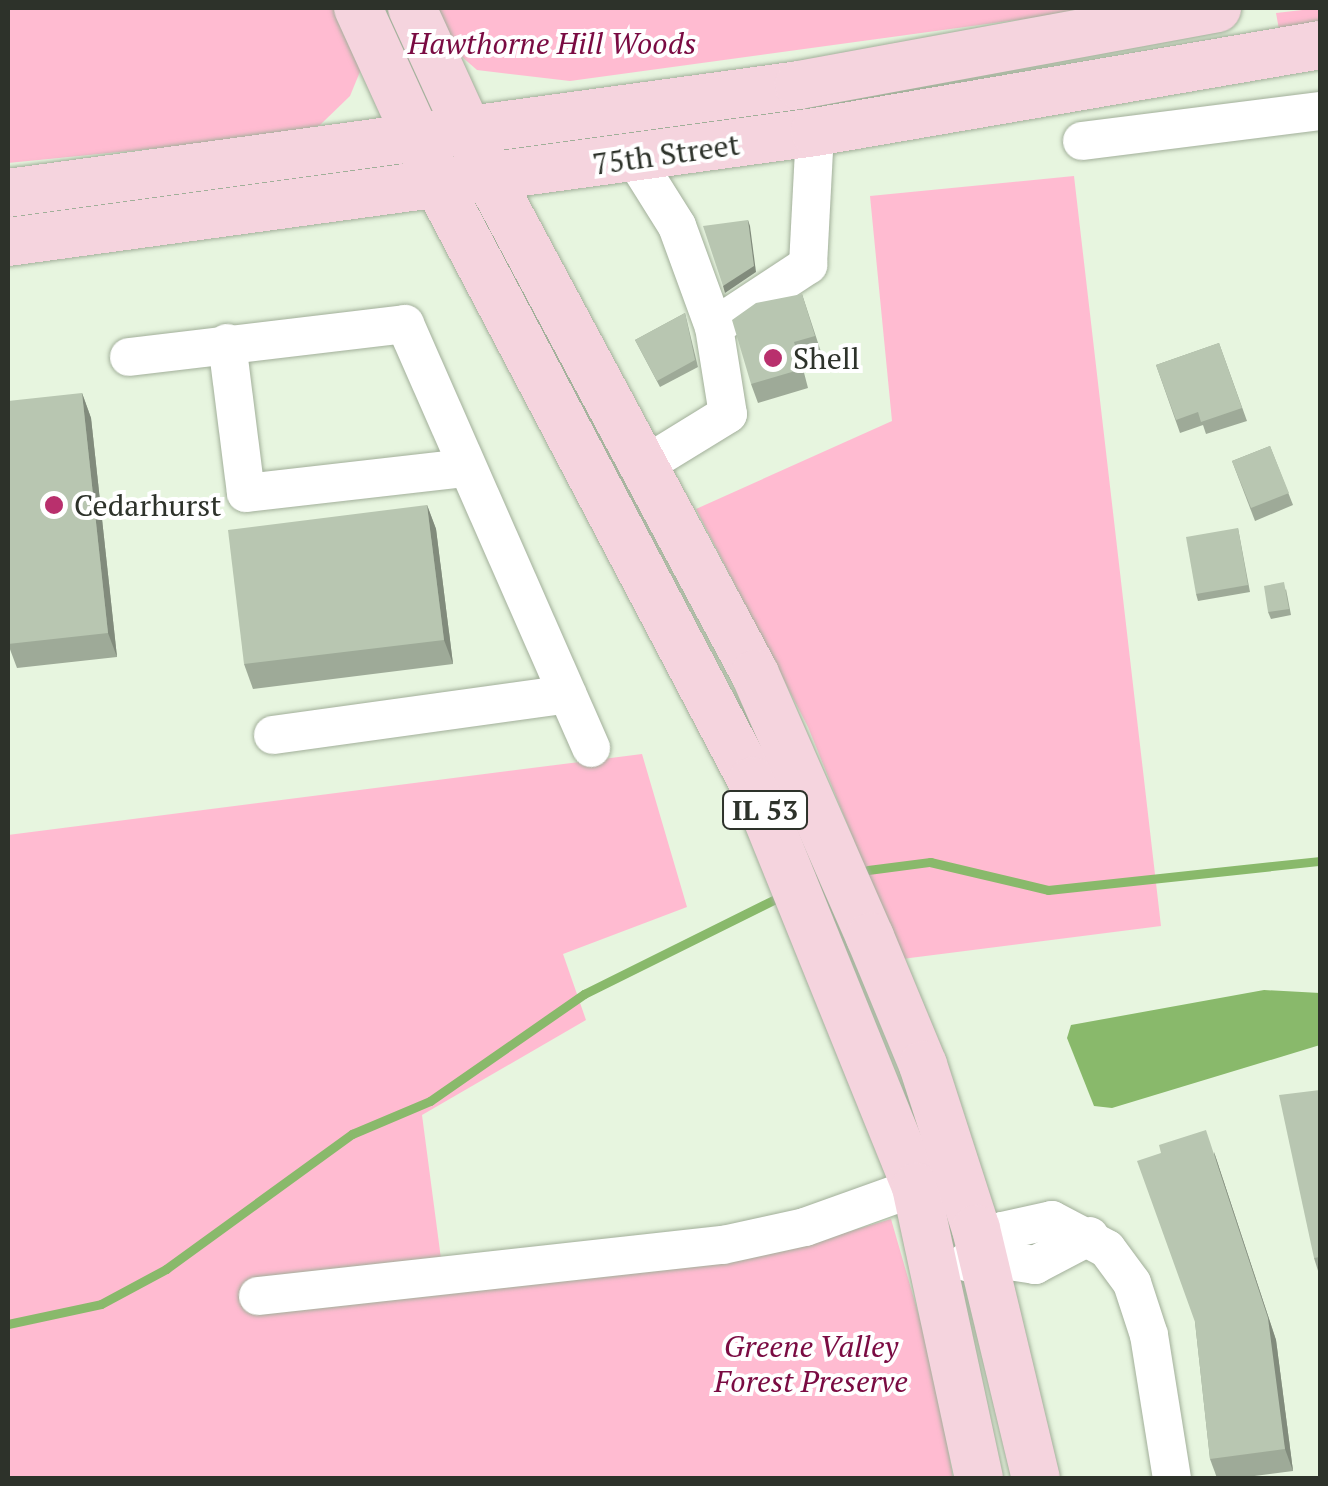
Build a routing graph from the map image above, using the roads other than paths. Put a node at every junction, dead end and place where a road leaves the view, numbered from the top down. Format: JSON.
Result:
{"nodes":[{"id":1,"x":358,"y":8,"type":"edge"},
{"id":2,"x":412,"y":8,"type":"edge"},
{"id":3,"x":1217,"y":8,"type":"edge"},
{"id":4,"x":1320,"y":46,"type":"edge"},
{"id":5,"x":1320,"y":111,"type":"edge"},
{"id":6,"x":468,"y":131,"type":"junction"},
{"id":7,"x":815,"y":132,"type":"junction"},
{"id":8,"x":416,"y":140,"type":"junction"},
{"id":9,"x":1082,"y":141,"type":"dead end"},
{"id":10,"x":635,"y":159,"type":"junction"},
{"id":11,"x":490,"y":179,"type":"junction"},
{"id":12,"x":439,"y":186,"type":"junction"},
{"id":13,"x":8,"y":192,"type":"edge"},
{"id":14,"x":8,"y":242,"type":"edge"},
{"id":15,"x":714,"y":327,"type":"junction"},
{"id":16,"x":226,"y":343,"type":"junction"},
{"id":17,"x":129,"y":357,"type":"dead end"},
{"id":18,"x":642,"y":467,"type":"junction"},
{"id":19,"x":467,"y":468,"type":"junction"},
{"id":20,"x":567,"y":694,"type":"junction"},
{"id":21,"x":272,"y":735,"type":"dead end"},
{"id":22,"x":591,"y":748,"type":"dead end"},
{"id":23,"x":916,"y":1187,"type":"junction"},
{"id":24,"x":983,"y":1257,"type":"junction"},
{"id":25,"x":935,"y":1271,"type":"junction"},
{"id":26,"x":258,"y":1296,"type":"dead end"},
{"id":27,"x":979,"y":1478,"type":"edge"},
{"id":28,"x":1036,"y":1478,"type":"edge"},
{"id":29,"x":1172,"y":1478,"type":"edge"}],
"edges":[{"from":1,"to":8,"type":"main road","number":"IL 53"},
{"from":2,"to":6,"type":"main road","number":"IL 53"},
{"from":3,"to":6,"type":"main road","name":"75th Street"},
{"from":4,"to":7,"type":"main road","name":"75th Street"},
{"from":5,"to":9,"type":"street"},
{"from":6,"to":8,"type":"main road","name":"75th Street"},
{"from":6,"to":11,"type":"main road","number":"IL 53"},
{"from":7,"to":10,"type":"main road","name":"75th Street"},
{"from":7,"to":15,"type":"street"},
{"from":8,"to":12,"type":"main road","number":"IL 53"},
{"from":8,"to":13,"type":"main road","name":"75th Street"},
{"from":10,"to":11,"type":"main road","name":"75th Street"},
{"from":10,"to":15,"type":"street"},
{"from":11,"to":12,"type":"main road","name":"75th Street"},
{"from":11,"to":18,"type":"main road","number":"IL 53"},
{"from":12,"to":14,"type":"main road","name":"75th Street"},
{"from":12,"to":23,"type":"main road","number":"IL 53"},
{"from":15,"to":18,"type":"street"},
{"from":16,"to":17,"type":"street"},
{"from":16,"to":19,"type":"street"},
{"from":16,"to":19,"type":"street"},
{"from":18,"to":24,"type":"main road","number":"IL 53"},
{"from":19,"to":20,"type":"street"},
{"from":20,"to":21,"type":"street"},
{"from":20,"to":22,"type":"street"},
{"from":23,"to":25,"type":"main road","number":"IL 53"},
{"from":23,"to":26,"type":"street"},
{"from":24,"to":25,"type":"street"},
{"from":24,"to":28,"type":"main road","number":"IL 53"},
{"from":24,"to":29,"type":"street"},
{"from":25,"to":27,"type":"main road","number":"IL 53"}]}
